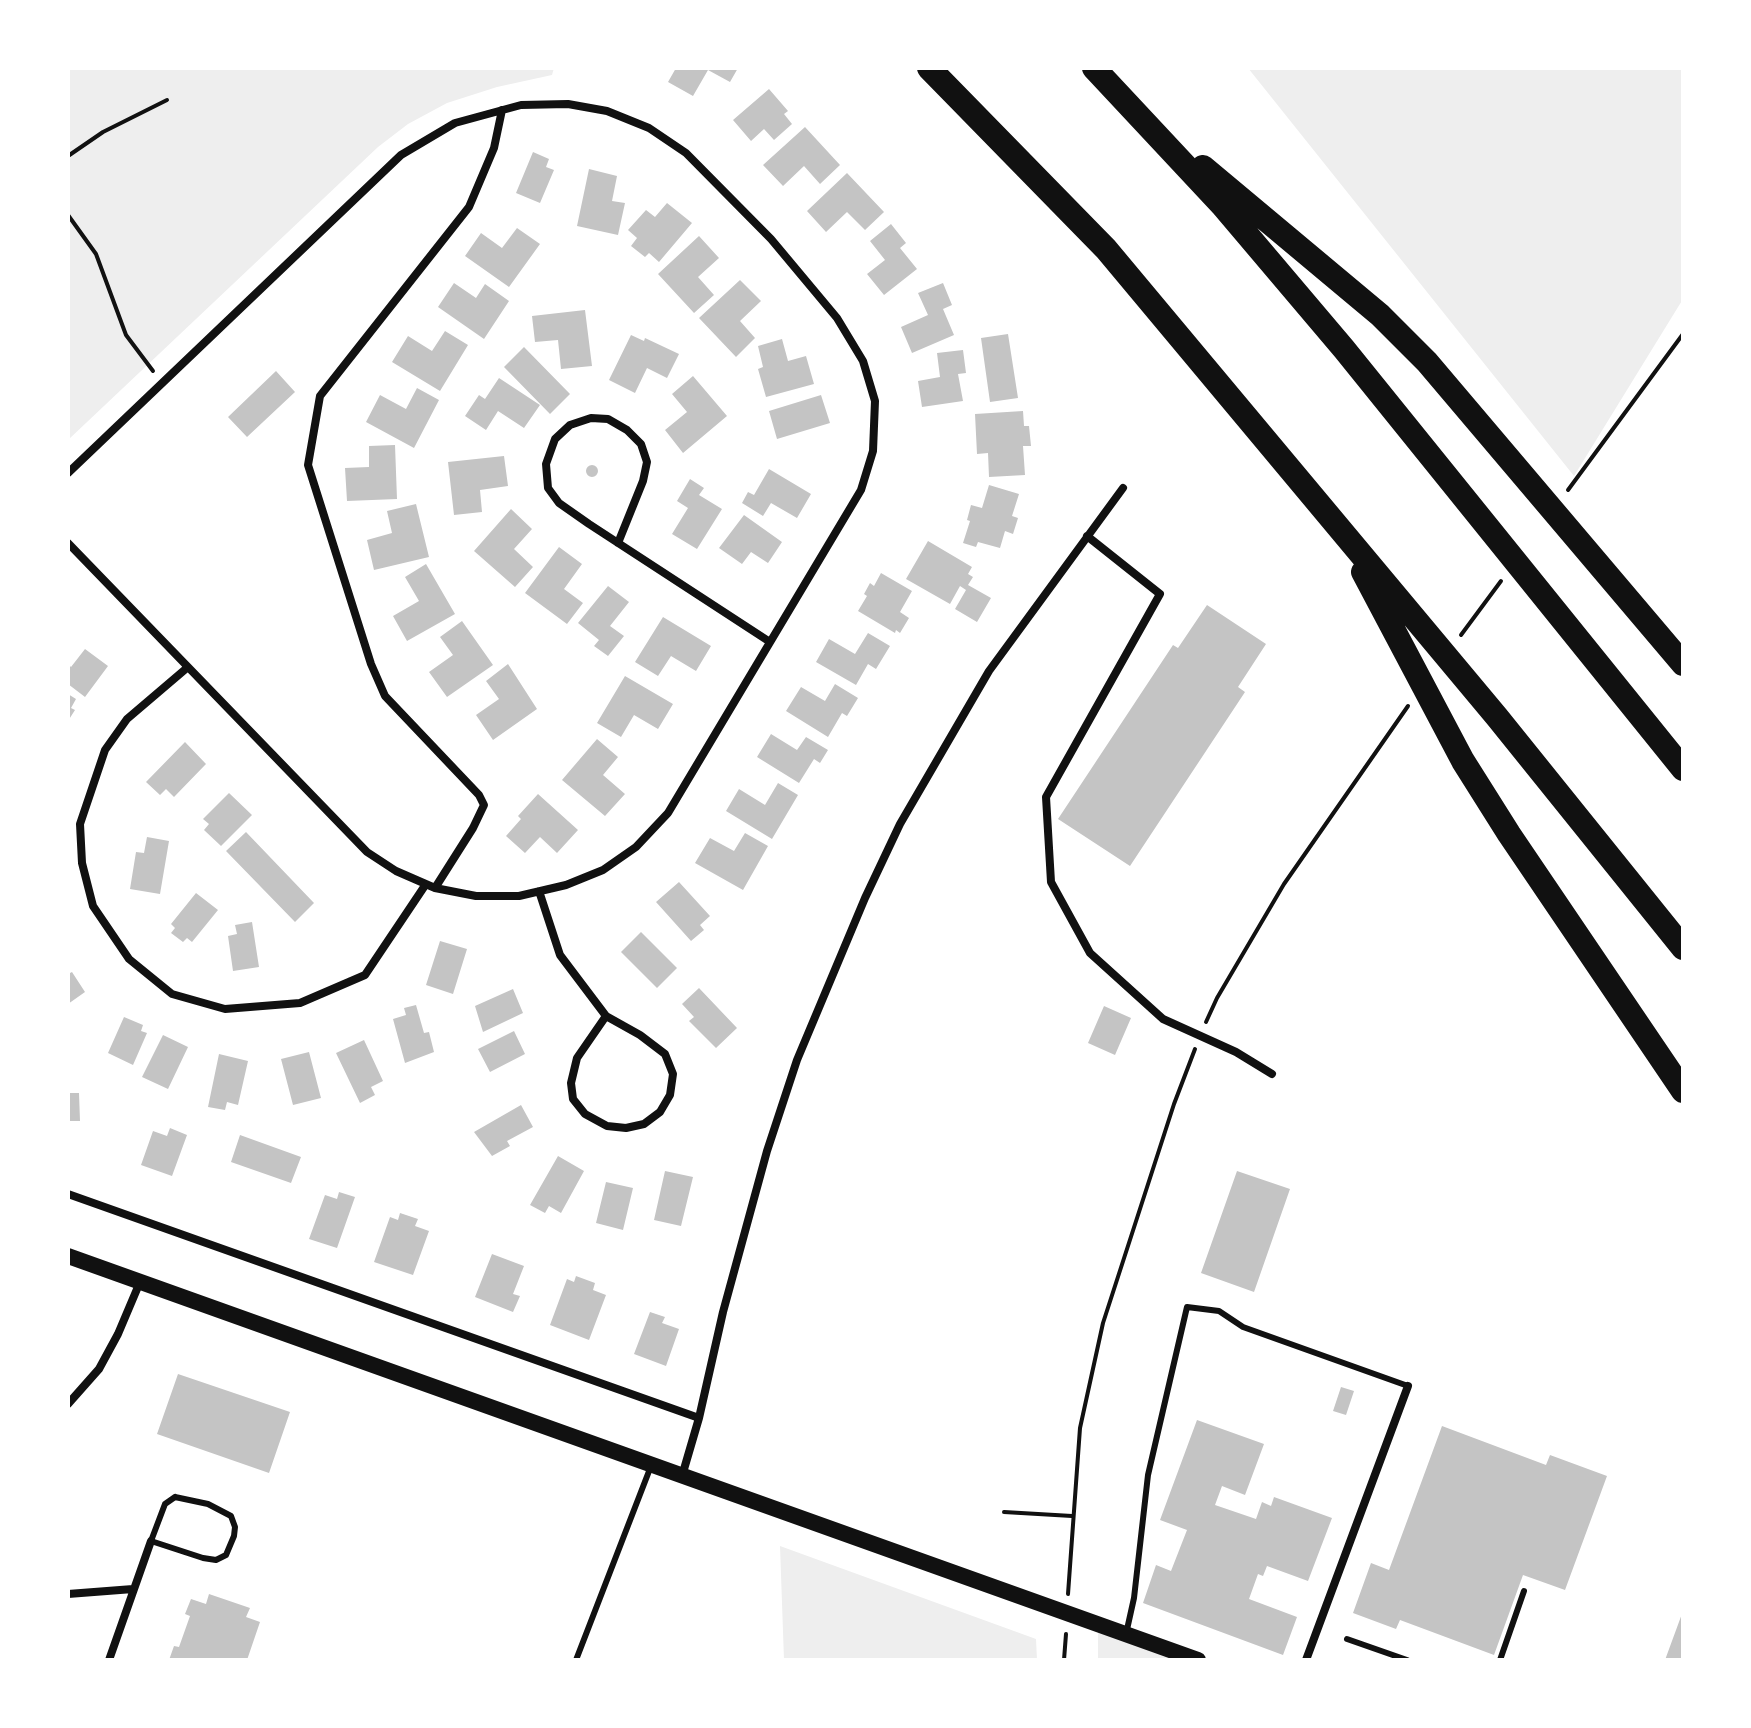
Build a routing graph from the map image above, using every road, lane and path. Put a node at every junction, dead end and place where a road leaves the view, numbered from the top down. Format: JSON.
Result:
{"nodes":[{"id":1,"x":929,"y":68,"type":"edge"},
{"id":2,"x":1094,"y":68,"type":"edge"},
{"id":3,"x":167,"y":100,"type":"dead end"},
{"id":4,"x":1131,"y":106,"type":"junction"},
{"id":5,"x":502,"y":110,"type":"junction"},
{"id":6,"x":68,"y":156,"type":"edge"},
{"id":7,"x":68,"y":215,"type":"edge"},
{"id":8,"x":1683,"y":334,"type":"edge"},
{"id":9,"x":162,"y":383,"type":"junction"},
{"id":10,"x":68,"y":473,"type":"edge"},
{"id":11,"x":1123,"y":488,"type":"dead end"},
{"id":12,"x":1562,"y":498,"type":"dead end"},
{"id":13,"x":1087,"y":536,"type":"junction"},
{"id":14,"x":68,"y":543,"type":"edge"},
{"id":15,"x":618,"y":543,"type":"junction"},
{"id":16,"x":1506,"y":574,"type":"dead end"},
{"id":17,"x":1382,"y":591,"type":"junction"},
{"id":18,"x":1460,"y":637,"type":"dead end"},
{"id":19,"x":770,"y":642,"type":"junction"},
{"id":20,"x":1683,"y":664,"type":"edge"},
{"id":21,"x":188,"y":667,"type":"junction"},
{"id":22,"x":1413,"y":700,"type":"dead end"},
{"id":23,"x":1683,"y":769,"type":"edge"},
{"id":24,"x":430,"y":886,"type":"junction"},
{"id":25,"x":539,"y":891,"type":"junction"},
{"id":26,"x":1683,"y":948,"type":"edge"},
{"id":27,"x":606,"y":1016,"type":"junction"},
{"id":28,"x":1200,"y":1037,"type":"junction"},
{"id":29,"x":1272,"y":1074,"type":"dead end"},
{"id":30,"x":1683,"y":1091,"type":"edge"},
{"id":31,"x":68,"y":1194,"type":"edge"},
{"id":32,"x":68,"y":1256,"type":"edge"},
{"id":33,"x":140,"y":1282,"type":"junction"},
{"id":34,"x":1408,"y":1386,"type":"joint"},
{"id":35,"x":68,"y":1404,"type":"edge"},
{"id":36,"x":699,"y":1418,"type":"junction"},
{"id":37,"x":651,"y":1466,"type":"junction"},
{"id":38,"x":682,"y":1477,"type":"junction"},
{"id":39,"x":1004,"y":1512,"type":"dead end"},
{"id":40,"x":1072,"y":1516,"type":"junction"},
{"id":41,"x":151,"y":1541,"type":"junction"},
{"id":42,"x":1069,"y":1569,"type":"dead end"},
{"id":43,"x":133,"y":1589,"type":"junction"},
{"id":44,"x":1524,"y":1591,"type":"dead end"},
{"id":45,"x":68,"y":1594,"type":"edge"},
{"id":46,"x":1126,"y":1634,"type":"junction"},
{"id":47,"x":1347,"y":1639,"type":"dead end"},
{"id":48,"x":109,"y":1660,"type":"edge"},
{"id":49,"x":576,"y":1660,"type":"edge"},
{"id":50,"x":1198,"y":1660,"type":"edge"},
{"id":51,"x":1306,"y":1660,"type":"edge"},
{"id":52,"x":1407,"y":1660,"type":"edge"},
{"id":53,"x":1500,"y":1660,"type":"edge"}],
"edges":[{"from":1,"to":17,"type":"highway"},
{"from":2,"to":4,"type":"highway"},
{"from":3,"to":6,"type":"path"},
{"from":4,"to":20,"type":"highway"},
{"from":4,"to":23,"type":"highway"},
{"from":5,"to":9,"type":"street"},
{"from":5,"to":19,"type":"street"},
{"from":5,"to":24,"type":"street"},
{"from":7,"to":9,"type":"path"},
{"from":8,"to":12,"type":"path"},
{"from":9,"to":10,"type":"street"},
{"from":11,"to":13,"type":"street"},
{"from":13,"to":28,"type":"street"},
{"from":13,"to":36,"type":"street"},
{"from":14,"to":21,"type":"street"},
{"from":15,"to":15,"type":"street"},
{"from":15,"to":19,"type":"street"},
{"from":16,"to":18,"type":"path"},
{"from":17,"to":26,"type":"highway"},
{"from":17,"to":30,"type":"highway"},
{"from":19,"to":25,"type":"street"},
{"from":21,"to":24,"type":"street"},
{"from":21,"to":24,"type":"street"},
{"from":22,"to":28,"type":"path"},
{"from":24,"to":25,"type":"street"},
{"from":25,"to":27,"type":"street"},
{"from":27,"to":27,"type":"street"},
{"from":28,"to":29,"type":"street"},
{"from":28,"to":40,"type":"path"},
{"from":31,"to":36,"type":"street"},
{"from":32,"to":33,"type":"main road"},
{"from":33,"to":35,"type":"street"},
{"from":33,"to":37,"type":"main road"},
{"from":34,"to":46,"type":"lane"},
{"from":34,"to":51,"type":"street"},
{"from":36,"to":38,"type":"street"},
{"from":37,"to":38,"type":"main road"},
{"from":37,"to":49,"type":"lane"},
{"from":38,"to":46,"type":"main road"},
{"from":39,"to":40,"type":"path"},
{"from":40,"to":42,"type":"path"},
{"from":41,"to":41,"type":"lane"},
{"from":41,"to":43,"type":"street"},
{"from":43,"to":45,"type":"street"},
{"from":43,"to":48,"type":"street"},
{"from":44,"to":53,"type":"lane"},
{"from":46,"to":50,"type":"main road"},
{"from":47,"to":52,"type":"lane"}]}
